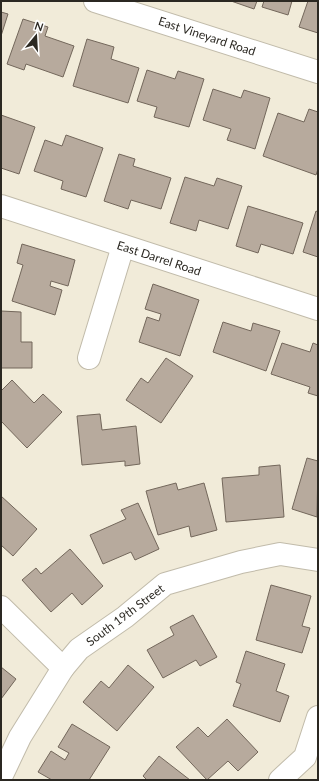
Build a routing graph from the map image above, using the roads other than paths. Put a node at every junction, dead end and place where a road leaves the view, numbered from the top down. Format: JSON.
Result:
{"nodes":[{"id":1,"x":95,"y":1,"type":"edge"},
{"id":2,"x":318,"y":72,"type":"edge"},
{"id":3,"x":1,"y":206,"type":"edge"},
{"id":4,"x":123,"y":246,"type":"junction"},
{"id":5,"x":318,"y":309,"type":"edge"},
{"id":6,"x":89,"y":358,"type":"dead end"},
{"id":7,"x":318,"y":560,"type":"edge"},
{"id":8,"x":1,"y":607,"type":"edge"},
{"id":9,"x":63,"y":668,"type":"junction"},
{"id":10,"x":318,"y":717,"type":"edge"},
{"id":11,"x":1,"y":777,"type":"edge"},
{"id":12,"x":280,"y":780,"type":"edge"}],
"edges":[{"from":1,"to":2,"type":"street","name":"East Vineyard Road"},
{"from":3,"to":4,"type":"street","name":"East Darrel Road"},
{"from":4,"to":5,"type":"street","name":"East Darrel Road"},
{"from":4,"to":6,"type":"street"},
{"from":7,"to":9,"type":"street","name":"South 19th Street"},
{"from":8,"to":9,"type":"street"},
{"from":9,"to":11,"type":"street","name":"South 19th Street"},
{"from":10,"to":12,"type":"street"}]}
